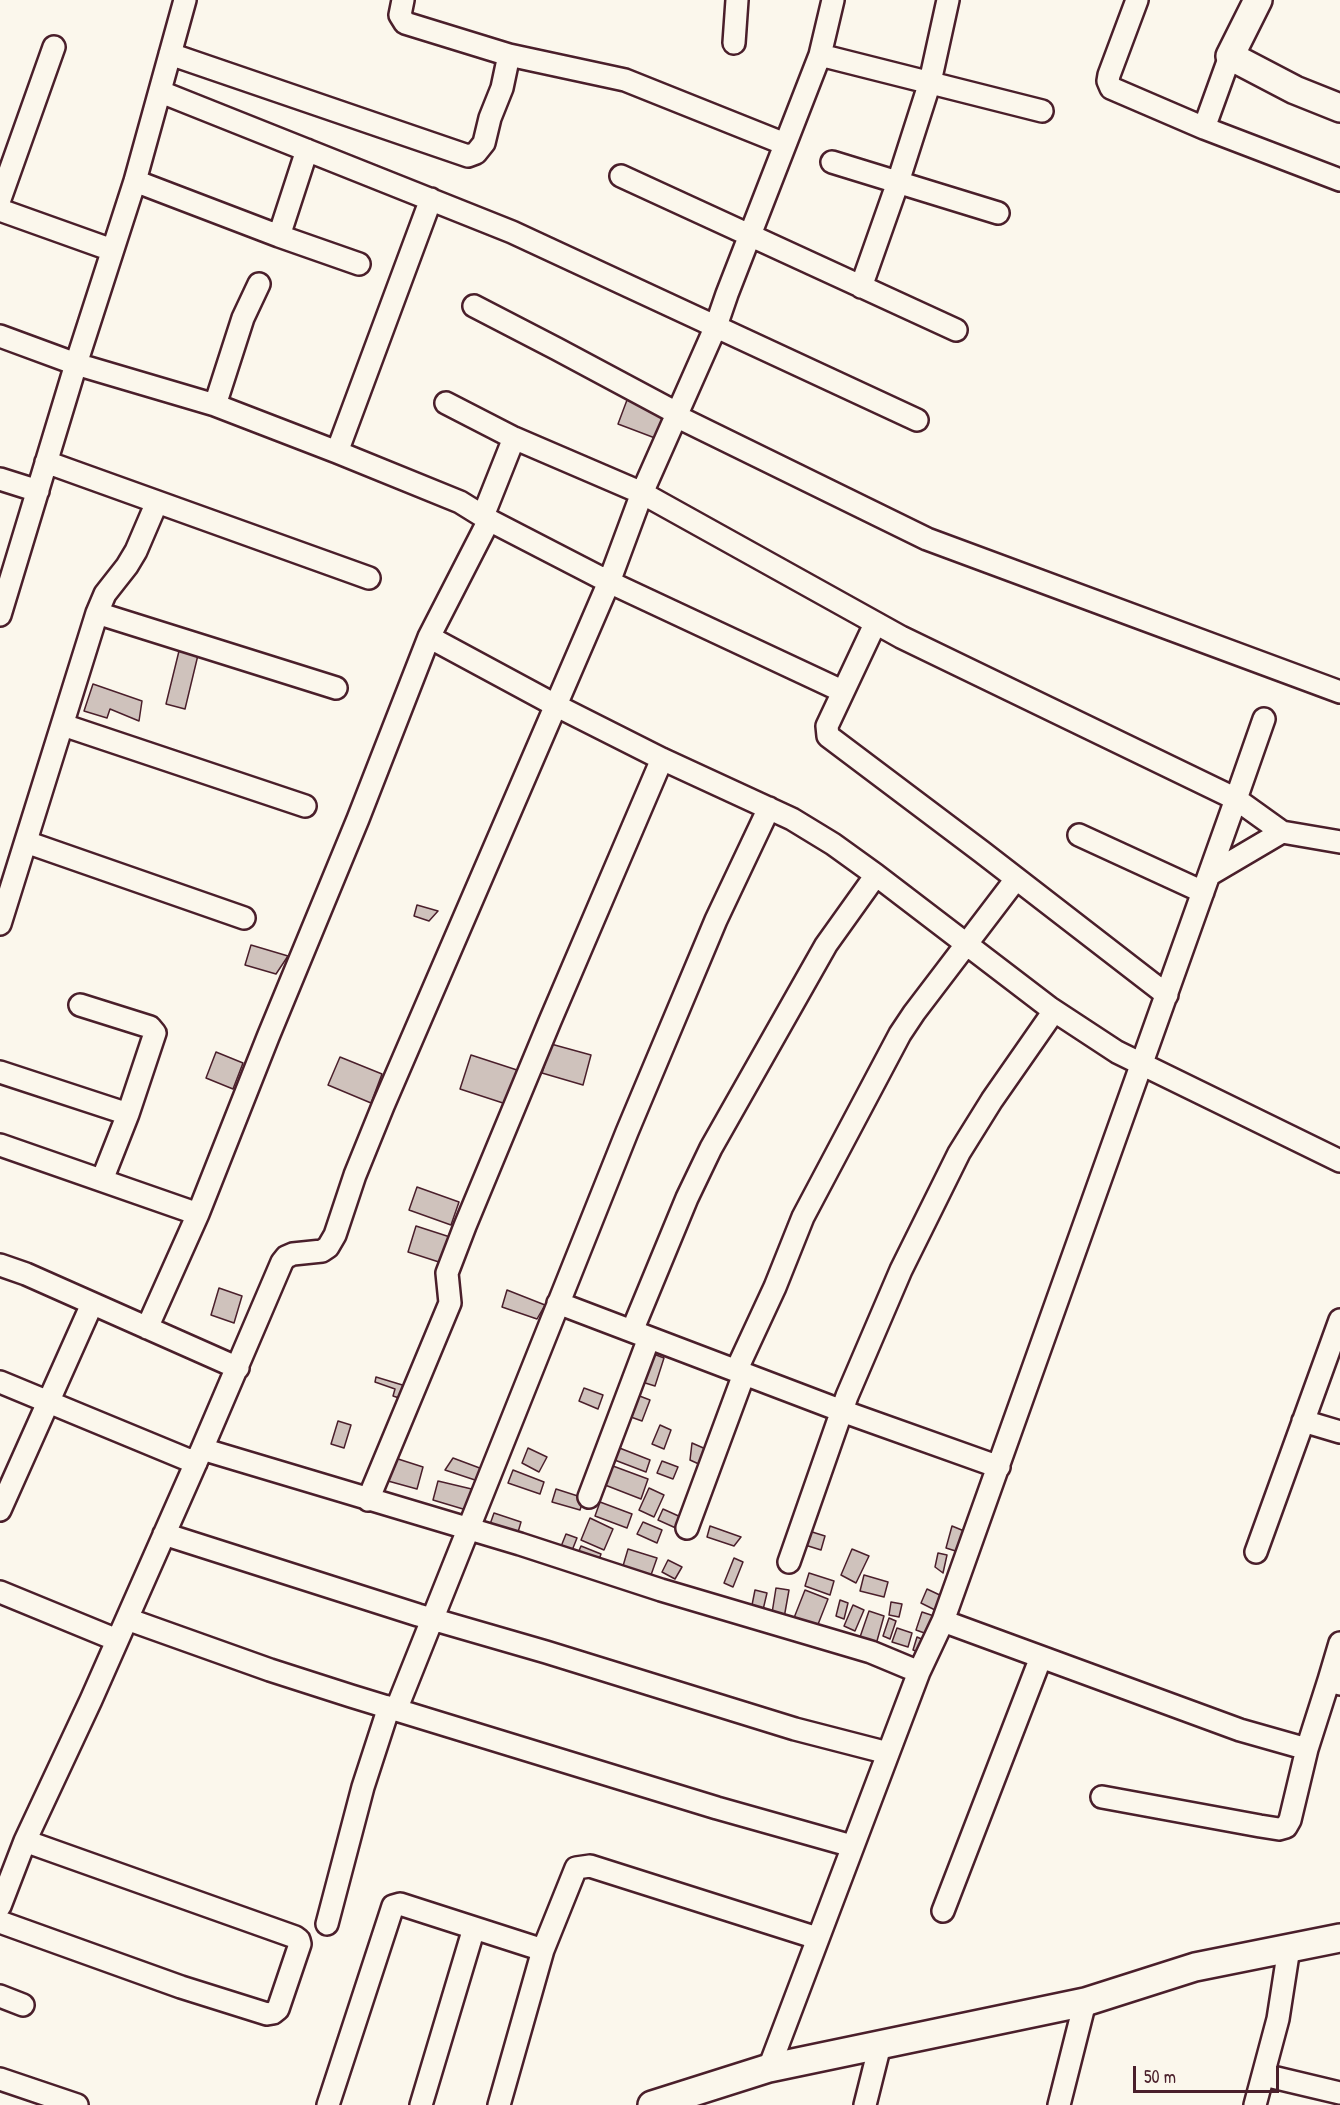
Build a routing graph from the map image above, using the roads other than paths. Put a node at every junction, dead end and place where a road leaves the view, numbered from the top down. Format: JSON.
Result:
{"nodes":[{"id":1,"x":185,"y":0,"type":"edge"},
{"id":2,"x":403,"y":0,"type":"edge"},
{"id":3,"x":738,"y":0,"type":"edge"},
{"id":4,"x":833,"y":0,"type":"edge"},
{"id":5,"x":948,"y":0,"type":"edge"},
{"id":6,"x":1137,"y":0,"type":"edge"},
{"id":7,"x":1258,"y":0,"type":"edge"},
{"id":8,"x":734,"y":43,"type":"dead end"},
{"id":9,"x":54,"y":47,"type":"dead end"},
{"id":10,"x":170,"y":54,"type":"junction"},
{"id":11,"x":509,"y":55,"type":"junction"},
{"id":12,"x":820,"y":55,"type":"junction"},
{"id":13,"x":1230,"y":56,"type":"junction"},
{"id":14,"x":930,"y":82,"type":"junction"},
{"id":15,"x":160,"y":92,"type":"junction"},
{"id":16,"x":1340,"y":108,"type":"edge"},
{"id":17,"x":1042,"y":111,"type":"dead end"},
{"id":18,"x":1204,"y":128,"type":"junction"},
{"id":19,"x":785,"y":144,"type":"junction"},
{"id":20,"x":307,"y":150,"type":"junction"},
{"id":21,"x":832,"y":162,"type":"dead end"},
{"id":22,"x":621,"y":176,"type":"dead end"},
{"id":23,"x":1340,"y":180,"type":"edge"},
{"id":24,"x":135,"y":181,"type":"junction"},
{"id":25,"x":898,"y":182,"type":"junction"},
{"id":26,"x":0,"y":199,"type":"edge"},
{"id":27,"x":431,"y":199,"type":"junction"},
{"id":28,"x":0,"y":210,"type":"edge"},
{"id":29,"x":998,"y":213,"type":"dead end"},
{"id":30,"x":279,"y":236,"type":"junction"},
{"id":31,"x":750,"y":236,"type":"junction"},
{"id":32,"x":112,"y":250,"type":"junction"},
{"id":33,"x":359,"y":264,"type":"dead end"},
{"id":34,"x":259,"y":284,"type":"dead end"},
{"id":35,"x":861,"y":287,"type":"junction"},
{"id":36,"x":474,"y":306,"type":"dead end"},
{"id":37,"x":716,"y":326,"type":"junction"},
{"id":38,"x":956,"y":330,"type":"dead end"},
{"id":39,"x":0,"y":336,"type":"edge"},
{"id":40,"x":75,"y":364,"type":"junction"},
{"id":41,"x":446,"y":403,"type":"dead end"},
{"id":42,"x":214,"y":405,"type":"junction"},
{"id":43,"x":676,"y":416,"type":"junction"},
{"id":44,"x":917,"y":420,"type":"dead end"},
{"id":45,"x":514,"y":438,"type":"junction"},
{"id":46,"x":337,"y":452,"type":"junction"},
{"id":47,"x":46,"y":462,"type":"junction"},
{"id":48,"x":0,"y":479,"type":"edge"},
{"id":49,"x":38,"y":491,"type":"junction"},
{"id":50,"x":642,"y":493,"type":"junction"},
{"id":51,"x":157,"y":502,"type":"junction"},
{"id":52,"x":486,"y":518,"type":"junction"},
{"id":53,"x":369,"y":578,"type":"dead end"},
{"id":54,"x":609,"y":582,"type":"junction"},
{"id":55,"x":97,"y":613,"type":"junction"},
{"id":56,"x":0,"y":615,"type":"edge"},
{"id":57,"x":875,"y":624,"type":"junction"},
{"id":58,"x":429,"y":637,"type":"junction"},
{"id":59,"x":336,"y":688,"type":"dead end"},
{"id":60,"x":842,"y":691,"type":"junction"},
{"id":61,"x":1340,"y":692,"type":"edge"},
{"id":62,"x":555,"y":705,"type":"junction"},
{"id":63,"x":1264,"y":719,"type":"dead end"},
{"id":64,"x":63,"y":725,"type":"junction"},
{"id":65,"x":662,"y":759,"type":"junction"},
{"id":66,"x":1236,"y":799,"type":"junction"},
{"id":67,"x":305,"y":806,"type":"dead end"},
{"id":68,"x":769,"y":808,"type":"junction"},
{"id":69,"x":1282,"y":832,"type":"junction"},
{"id":70,"x":1079,"y":836,"type":"dead end"},
{"id":71,"x":26,"y":842,"type":"junction"},
{"id":72,"x":1340,"y":842,"type":"edge"},
{"id":73,"x":876,"y":874,"type":"junction"},
{"id":74,"x":1016,"y":879,"type":"junction"},
{"id":75,"x":1206,"y":883,"type":"junction"},
{"id":76,"x":244,"y":918,"type":"dead end"},
{"id":77,"x":0,"y":924,"type":"edge"},
{"id":78,"x":966,"y":946,"type":"junction"},
{"id":79,"x":1167,"y":995,"type":"junction"},
{"id":80,"x":80,"y":1005,"type":"dead end"},
{"id":81,"x":1054,"y":1011,"type":"junction"},
{"id":82,"x":1141,"y":1064,"type":"junction"},
{"id":83,"x":0,"y":1072,"type":"edge"},
{"id":84,"x":128,"y":1114,"type":"junction"},
{"id":85,"x":0,"y":1145,"type":"edge"},
{"id":86,"x":1340,"y":1161,"type":"edge"},
{"id":87,"x":102,"y":1180,"type":"junction"},
{"id":88,"x":198,"y":1214,"type":"junction"},
{"id":89,"x":0,"y":1265,"type":"edge"},
{"id":90,"x":558,"y":1303,"type":"junction"},
{"id":91,"x":92,"y":1304,"type":"junction"},
{"id":92,"x":1340,"y":1320,"type":"edge"},
{"id":93,"x":147,"y":1328,"type":"junction"},
{"id":94,"x":641,"y":1334,"type":"junction"},
{"id":95,"x":238,"y":1368,"type":"junction"},
{"id":96,"x":740,"y":1372,"type":"junction"},
{"id":97,"x":0,"y":1382,"type":"edge"},
{"id":98,"x":48,"y":1401,"type":"junction"},
{"id":99,"x":842,"y":1411,"type":"junction"},
{"id":100,"x":1303,"y":1420,"type":"junction"},
{"id":101,"x":1340,"y":1432,"type":"edge"},
{"id":102,"x":199,"y":1456,"type":"junction"},
{"id":103,"x":999,"y":1467,"type":"junction"},
{"id":104,"x":589,"y":1497,"type":"dead end"},
{"id":105,"x":368,"y":1500,"type":"junction"},
{"id":106,"x":0,"y":1510,"type":"edge"},
{"id":107,"x":687,"y":1528,"type":"dead end"},
{"id":108,"x":468,"y":1529,"type":"junction"},
{"id":109,"x":164,"y":1534,"type":"junction"},
{"id":110,"x":1256,"y":1552,"type":"dead end"},
{"id":111,"x":789,"y":1563,"type":"dead end"},
{"id":112,"x":0,"y":1592,"type":"edge"},
{"id":113,"x":127,"y":1619,"type":"junction"},
{"id":114,"x":431,"y":1619,"type":"junction"},
{"id":115,"x":943,"y":1621,"type":"junction"},
{"id":116,"x":117,"y":1640,"type":"junction"},
{"id":117,"x":1340,"y":1643,"type":"edge"},
{"id":118,"x":1041,"y":1657,"type":"junction"},
{"id":119,"x":919,"y":1672,"type":"junction"},
{"id":120,"x":1335,"y":1682,"type":"edge"},
{"id":121,"x":392,"y":1708,"type":"junction"},
{"id":122,"x":1307,"y":1749,"type":"junction"},
{"id":123,"x":888,"y":1753,"type":"junction"},
{"id":124,"x":1102,"y":1797,"type":"dead end"},
{"id":125,"x":25,"y":1841,"type":"junction"},
{"id":126,"x":852,"y":1846,"type":"junction"},
{"id":127,"x":0,"y":1906,"type":"edge"},
{"id":128,"x":943,"y":1911,"type":"dead end"},
{"id":129,"x":0,"y":1922,"type":"edge"},
{"id":130,"x":327,"y":1924,"type":"dead end"},
{"id":131,"x":474,"y":1928,"type":"junction"},
{"id":132,"x":817,"y":1938,"type":"junction"},
{"id":133,"x":1340,"y":1938,"type":"edge"},
{"id":134,"x":1289,"y":1948,"type":"junction"},
{"id":135,"x":543,"y":1950,"type":"junction"},
{"id":136,"x":0,"y":1995,"type":"edge"},
{"id":137,"x":1085,"y":2002,"type":"junction"},
{"id":138,"x":23,"y":2005,"type":"dead end"},
{"id":139,"x":880,"y":2045,"type":"junction"},
{"id":140,"x":769,"y":2068,"type":"junction"},
{"id":141,"x":1264,"y":2074,"type":"junction"},
{"id":142,"x":0,"y":2079,"type":"edge"},
{"id":143,"x":1340,"y":2093,"type":"edge"},
{"id":144,"x":681,"y":2100,"type":"edge"},
{"id":145,"x":77,"y":2105,"type":"edge"},
{"id":146,"x":328,"y":2105,"type":"edge"},
{"id":147,"x":421,"y":2105,"type":"edge"},
{"id":148,"x":500,"y":2105,"type":"edge"},
{"id":149,"x":652,"y":2105,"type":"edge"},
{"id":150,"x":865,"y":2105,"type":"edge"},
{"id":151,"x":1059,"y":2105,"type":"edge"},
{"id":152,"x":1255,"y":2105,"type":"edge"}],
"edges":[{"from":1,"to":10,"type":"street"},
{"from":2,"to":11,"type":"street"},
{"from":3,"to":8,"type":"street"},
{"from":4,"to":12,"type":"street"},
{"from":5,"to":14,"type":"street"},
{"from":6,"to":18,"type":"street"},
{"from":7,"to":13,"type":"street"},
{"from":9,"to":26,"type":"street"},
{"from":10,"to":11,"type":"street"},
{"from":10,"to":15,"type":"street"},
{"from":11,"to":19,"type":"street"},
{"from":12,"to":14,"type":"street"},
{"from":12,"to":19,"type":"street"},
{"from":13,"to":16,"type":"street"},
{"from":13,"to":18,"type":"street"},
{"from":14,"to":17,"type":"street"},
{"from":14,"to":25,"type":"street"},
{"from":15,"to":20,"type":"street"},
{"from":15,"to":24,"type":"street"},
{"from":18,"to":23,"type":"street"},
{"from":19,"to":31,"type":"street"},
{"from":20,"to":27,"type":"street"},
{"from":20,"to":30,"type":"street"},
{"from":21,"to":25,"type":"street"},
{"from":22,"to":31,"type":"street"},
{"from":24,"to":30,"type":"street"},
{"from":24,"to":32,"type":"street"},
{"from":25,"to":29,"type":"street"},
{"from":25,"to":35,"type":"street"},
{"from":27,"to":37,"type":"street"},
{"from":27,"to":46,"type":"street"},
{"from":28,"to":32,"type":"street"},
{"from":30,"to":33,"type":"street"},
{"from":31,"to":35,"type":"street"},
{"from":31,"to":37,"type":"street"},
{"from":32,"to":40,"type":"street"},
{"from":34,"to":42,"type":"street"},
{"from":35,"to":38,"type":"street"},
{"from":36,"to":43,"type":"street"},
{"from":37,"to":43,"type":"street"},
{"from":37,"to":44,"type":"street"},
{"from":39,"to":40,"type":"street"},
{"from":40,"to":42,"type":"street"},
{"from":40,"to":47,"type":"street"},
{"from":41,"to":45,"type":"street"},
{"from":42,"to":46,"type":"street"},
{"from":43,"to":50,"type":"street"},
{"from":43,"to":61,"type":"street"},
{"from":45,"to":50,"type":"street"},
{"from":45,"to":52,"type":"street"},
{"from":46,"to":52,"type":"street"},
{"from":47,"to":49,"type":"street"},
{"from":47,"to":51,"type":"street"},
{"from":48,"to":49,"type":"street"},
{"from":49,"to":56,"type":"street"},
{"from":50,"to":54,"type":"street"},
{"from":50,"to":57,"type":"street"},
{"from":51,"to":53,"type":"street"},
{"from":51,"to":55,"type":"street"},
{"from":52,"to":54,"type":"street"},
{"from":52,"to":58,"type":"street"},
{"from":54,"to":60,"type":"street"},
{"from":54,"to":62,"type":"street"},
{"from":55,"to":59,"type":"street"},
{"from":55,"to":64,"type":"street"},
{"from":57,"to":60,"type":"street"},
{"from":57,"to":66,"type":"street"},
{"from":58,"to":62,"type":"street"},
{"from":58,"to":88,"type":"street"},
{"from":60,"to":74,"type":"street"},
{"from":62,"to":65,"type":"street"},
{"from":62,"to":95,"type":"street"},
{"from":63,"to":66,"type":"street"},
{"from":64,"to":67,"type":"street"},
{"from":64,"to":71,"type":"street"},
{"from":65,"to":68,"type":"street"},
{"from":65,"to":105,"type":"street"},
{"from":66,"to":69,"type":"street"},
{"from":66,"to":75,"type":"street"},
{"from":68,"to":73,"type":"street"},
{"from":68,"to":90,"type":"street"},
{"from":69,"to":72,"type":"street"},
{"from":69,"to":75,"type":"street"},
{"from":70,"to":75,"type":"street"},
{"from":71,"to":76,"type":"street"},
{"from":71,"to":77,"type":"street"},
{"from":73,"to":78,"type":"street"},
{"from":73,"to":94,"type":"street"},
{"from":74,"to":78,"type":"street"},
{"from":74,"to":79,"type":"street"},
{"from":75,"to":79,"type":"street"},
{"from":78,"to":81,"type":"street"},
{"from":78,"to":96,"type":"street"},
{"from":79,"to":82,"type":"street"},
{"from":80,"to":84,"type":"street"},
{"from":81,"to":82,"type":"street"},
{"from":81,"to":99,"type":"street"},
{"from":82,"to":86,"type":"street"},
{"from":82,"to":103,"type":"street"},
{"from":83,"to":84,"type":"street"},
{"from":84,"to":87,"type":"street"},
{"from":85,"to":87,"type":"street"},
{"from":87,"to":88,"type":"street"},
{"from":88,"to":93,"type":"street"},
{"from":89,"to":91,"type":"street"},
{"from":90,"to":94,"type":"street"},
{"from":90,"to":108,"type":"street"},
{"from":91,"to":93,"type":"street"},
{"from":91,"to":98,"type":"street"},
{"from":92,"to":100,"type":"street"},
{"from":93,"to":95,"type":"street"},
{"from":94,"to":96,"type":"street"},
{"from":94,"to":104,"type":"street"},
{"from":95,"to":102,"type":"street"},
{"from":96,"to":99,"type":"street"},
{"from":96,"to":107,"type":"street"},
{"from":97,"to":98,"type":"street"},
{"from":98,"to":102,"type":"street"},
{"from":98,"to":106,"type":"street"},
{"from":99,"to":103,"type":"street"},
{"from":99,"to":111,"type":"street"},
{"from":100,"to":101,"type":"street"},
{"from":100,"to":110,"type":"street"},
{"from":102,"to":105,"type":"street"},
{"from":102,"to":109,"type":"street"},
{"from":103,"to":115,"type":"street"},
{"from":105,"to":108,"type":"street"},
{"from":108,"to":114,"type":"street"},
{"from":108,"to":119,"type":"street"},
{"from":109,"to":113,"type":"street"},
{"from":109,"to":114,"type":"street"},
{"from":112,"to":116,"type":"street"},
{"from":113,"to":116,"type":"street"},
{"from":113,"to":121,"type":"street"},
{"from":114,"to":121,"type":"street"},
{"from":114,"to":123,"type":"street"},
{"from":115,"to":118,"type":"street"},
{"from":115,"to":119,"type":"street"},
{"from":116,"to":125,"type":"street"},
{"from":117,"to":120,"type":"street"},
{"from":118,"to":122,"type":"street"},
{"from":118,"to":128,"type":"street"},
{"from":119,"to":123,"type":"street"},
{"from":120,"to":122,"type":"street"},
{"from":121,"to":126,"type":"street"},
{"from":121,"to":130,"type":"street"},
{"from":122,"to":124,"type":"street"},
{"from":123,"to":126,"type":"street"},
{"from":125,"to":127,"type":"street"},
{"from":125,"to":129,"type":"street"},
{"from":126,"to":132,"type":"street"},
{"from":131,"to":135,"type":"street"},
{"from":131,"to":146,"type":"street"},
{"from":131,"to":147,"type":"street"},
{"from":132,"to":135,"type":"street"},
{"from":132,"to":140,"type":"street"},
{"from":133,"to":134,"type":"street"},
{"from":134,"to":137,"type":"street"},
{"from":134,"to":141,"type":"street"},
{"from":135,"to":148,"type":"street"},
{"from":136,"to":138,"type":"street"},
{"from":137,"to":139,"type":"street"},
{"from":137,"to":151,"type":"street"},
{"from":139,"to":140,"type":"street"},
{"from":139,"to":150,"type":"street"},
{"from":140,"to":144,"type":"street"},
{"from":141,"to":143,"type":"street"},
{"from":141,"to":152,"type":"street"},
{"from":142,"to":145,"type":"street"},
{"from":144,"to":149,"type":"street"}]}
